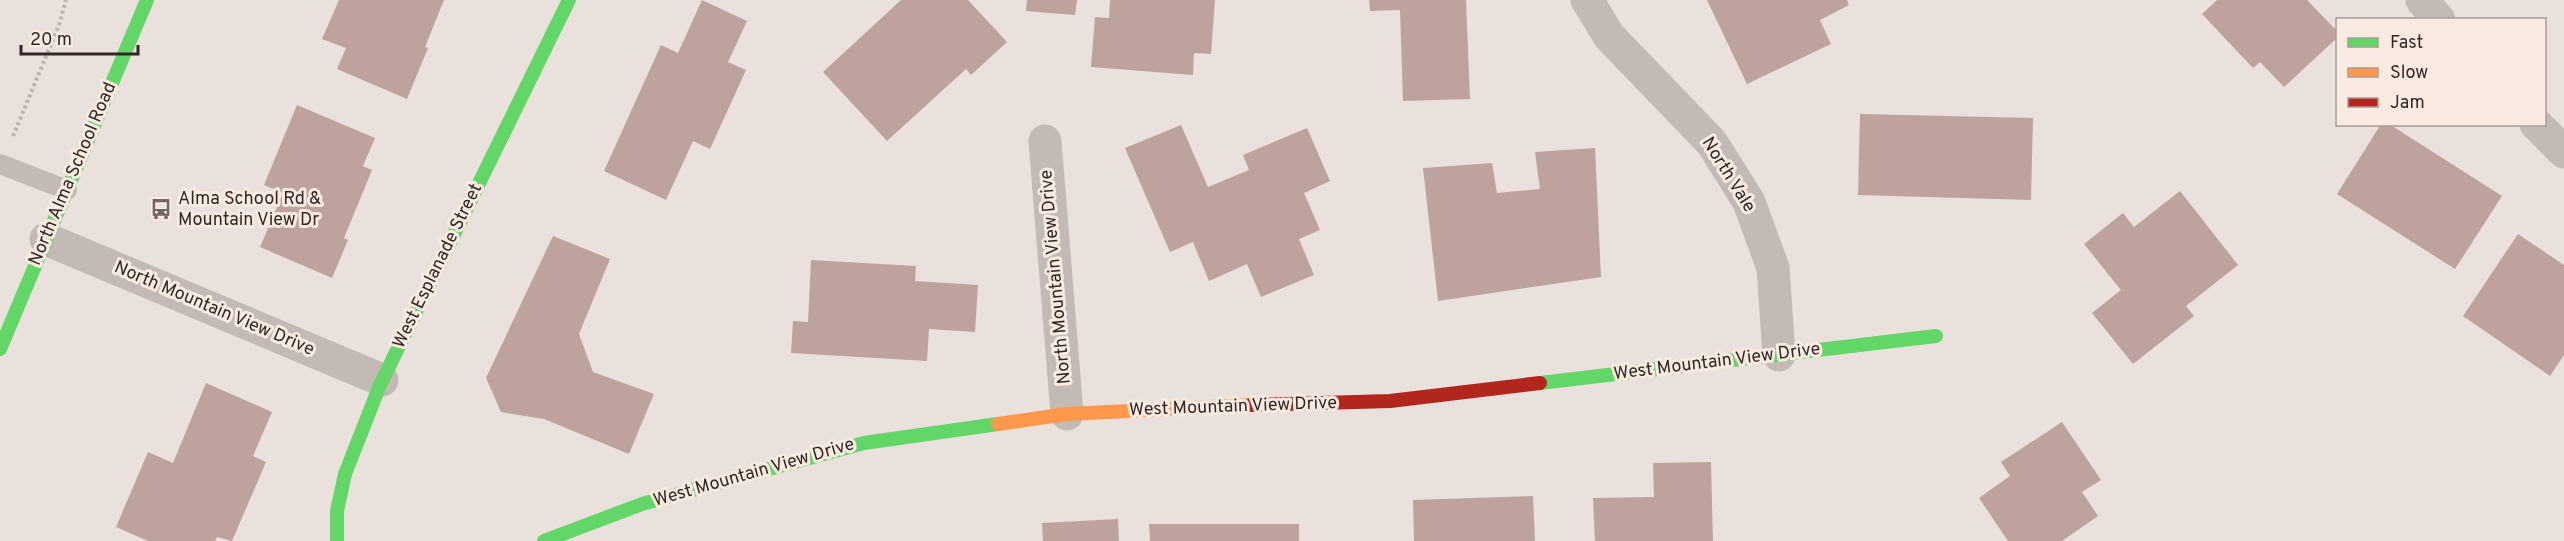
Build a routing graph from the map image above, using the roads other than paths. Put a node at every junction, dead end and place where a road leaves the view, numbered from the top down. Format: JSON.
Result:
{"nodes":[{"id":1,"x":147,"y":0,"type":"edge"},
{"id":2,"x":569,"y":0,"type":"edge"},
{"id":3,"x":1587,"y":0,"type":"edge"},
{"id":4,"x":2422,"y":0,"type":"edge"},
{"id":5,"x":2437,"y":18,"type":"edge"},
{"id":6,"x":2538,"y":126,"type":"edge"},
{"id":7,"x":1045,"y":141,"type":"dead end"},
{"id":8,"x":2564,"y":152,"type":"edge"},
{"id":9,"x":1,"y":165,"type":"edge"},
{"id":10,"x":67,"y":190,"type":"junction"},
{"id":11,"x":46,"y":239,"type":"junction"},
{"id":12,"x":1936,"y":336,"type":"dead end"},
{"id":13,"x":0,"y":349,"type":"edge"},
{"id":14,"x":1779,"y":355,"type":"junction"},
{"id":15,"x":382,"y":380,"type":"junction"},
{"id":16,"x":1067,"y":414,"type":"junction"},
{"id":17,"x":337,"y":541,"type":"edge"},
{"id":18,"x":544,"y":541,"type":"edge"}],
"edges":[{"from":1,"to":10,"type":"street","name":"North Alma School Road"},
{"from":2,"to":15,"type":"street","name":"West Esplanade Street"},
{"from":3,"to":14,"type":"street","name":"North Vale"},
{"from":4,"to":5,"type":"street"},
{"from":6,"to":8,"type":"street"},
{"from":7,"to":16,"type":"street","name":"North Mountain View Drive"},
{"from":9,"to":10,"type":"lane"},
{"from":10,"to":11,"type":"street","name":"North Alma School Road"},
{"from":11,"to":13,"type":"street","name":"North Alma School Road"},
{"from":11,"to":15,"type":"street","name":"North Mountain View Drive"},
{"from":12,"to":14,"type":"street","name":"West Mountain View Drive"},
{"from":14,"to":16,"type":"street","name":"West Mountain View Drive"},
{"from":15,"to":17,"type":"street","name":"West Esplanade Street"},
{"from":16,"to":18,"type":"street","name":"West Mountain View Drive"}]}
